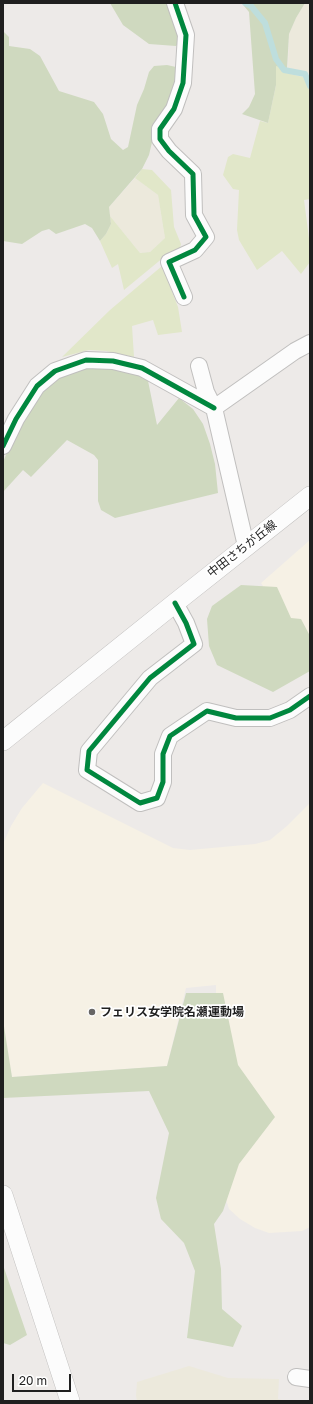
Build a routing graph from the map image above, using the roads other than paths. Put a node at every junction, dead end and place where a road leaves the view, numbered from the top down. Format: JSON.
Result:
{"nodes":[{"id":1,"x":175,"y":3,"type":"edge"},
{"id":2,"x":184,"y":297,"type":"dead end"},
{"id":3,"x":310,"y":343,"type":"edge"},
{"id":4,"x":199,"y":366,"type":"dead end"},
{"id":5,"x":214,"y":408,"type":"junction"},
{"id":6,"x":3,"y":446,"type":"edge"},
{"id":7,"x":310,"y":496,"type":"edge"},
{"id":8,"x":246,"y":546,"type":"junction"},
{"id":9,"x":175,"y":603,"type":"junction"},
{"id":10,"x":310,"y":696,"type":"edge"},
{"id":11,"x":3,"y":741,"type":"edge"},
{"id":12,"x":3,"y":1195,"type":"edge"},
{"id":13,"x":70,"y":1401,"type":"edge"}],
"edges":[{"from":1,"to":2,"type":"street"},
{"from":3,"to":5,"type":"street"},
{"from":4,"to":5,"type":"street"},
{"from":5,"to":6,"type":"street"},
{"from":5,"to":8,"type":"street"},
{"from":7,"to":8,"type":"street","name":"中田さちが丘線"},
{"from":8,"to":9,"type":"street","name":"中田さちが丘線"},
{"from":9,"to":10,"type":"street"},
{"from":9,"to":11,"type":"street","name":"中田さちが丘線"},
{"from":12,"to":13,"type":"street"}]}
